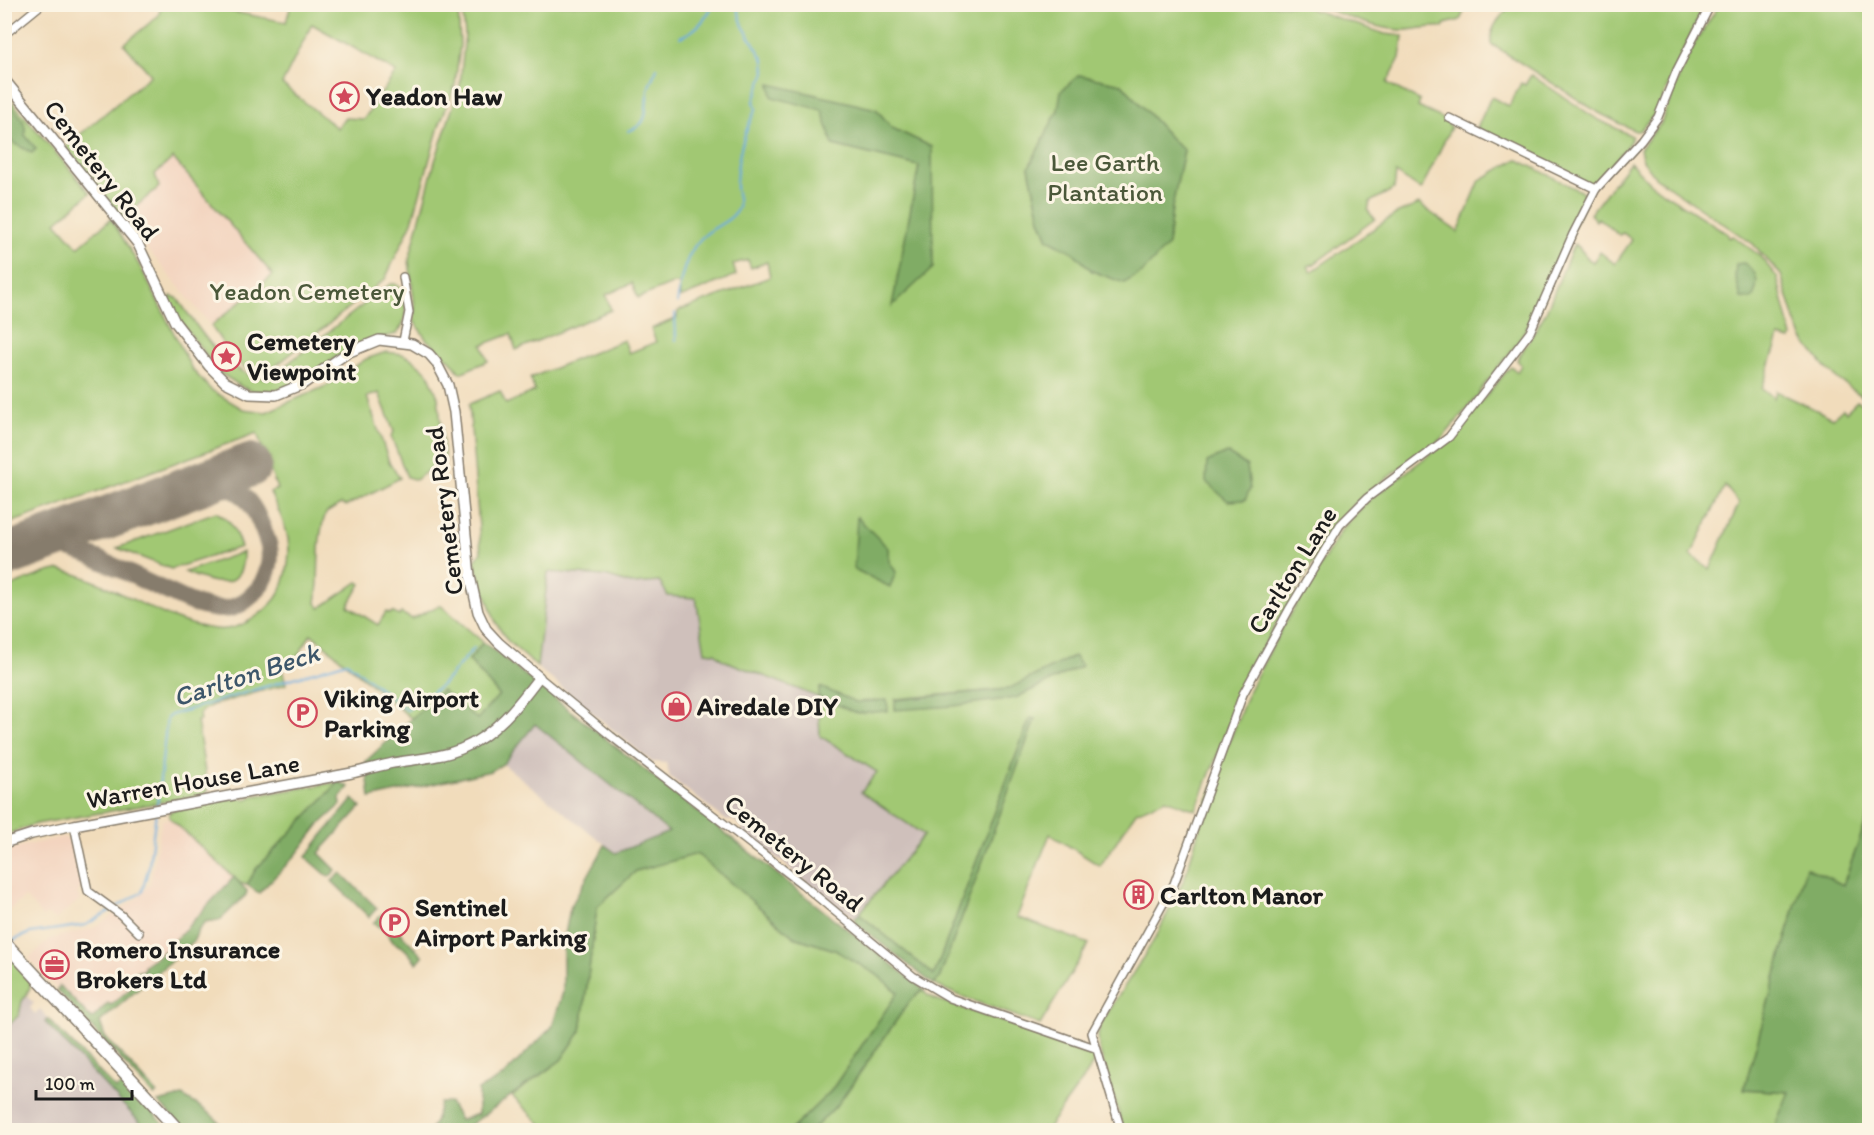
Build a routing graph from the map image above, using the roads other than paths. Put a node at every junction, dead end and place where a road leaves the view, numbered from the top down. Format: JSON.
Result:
{"nodes":[{"id":1,"x":42,"y":4,"type":"edge"},
{"id":2,"x":1711,"y":4,"type":"edge"},
{"id":3,"x":4,"y":35,"type":"edge"},
{"id":4,"x":4,"y":79,"type":"edge"},
{"id":5,"x":1449,"y":118,"type":"dead end"},
{"id":6,"x":1596,"y":189,"type":"junction"},
{"id":7,"x":403,"y":277,"type":"dead end"},
{"id":8,"x":403,"y":342,"type":"junction"},
{"id":9,"x":539,"y":677,"type":"junction"},
{"id":10,"x":74,"y":825,"type":"junction"},
{"id":11,"x":4,"y":843,"type":"edge"},
{"id":12,"x":139,"y":933,"type":"dead end"},
{"id":13,"x":4,"y":942,"type":"edge"},
{"id":14,"x":1095,"y":1047,"type":"junction"},
{"id":15,"x":178,"y":1131,"type":"edge"},
{"id":16,"x":1121,"y":1131,"type":"edge"}],
"edges":[{"from":1,"to":3,"type":"street"},
{"from":2,"to":6,"type":"street","name":"Carlton Lane"},
{"from":4,"to":8,"type":"street","name":"Cemetery Road"},
{"from":5,"to":6,"type":"street"},
{"from":6,"to":14,"type":"street","name":"Carlton Lane"},
{"from":7,"to":8,"type":"street"},
{"from":8,"to":9,"type":"street","name":"Cemetery Road"},
{"from":9,"to":10,"type":"street","name":"Warren House Lane"},
{"from":9,"to":14,"type":"street","name":"Cemetery Road"},
{"from":10,"to":11,"type":"street","name":"Warren House Lane"},
{"from":10,"to":12,"type":"street"},
{"from":13,"to":15,"type":"highway"},
{"from":14,"to":16,"type":"street","name":"Carlton Lane"}]}
